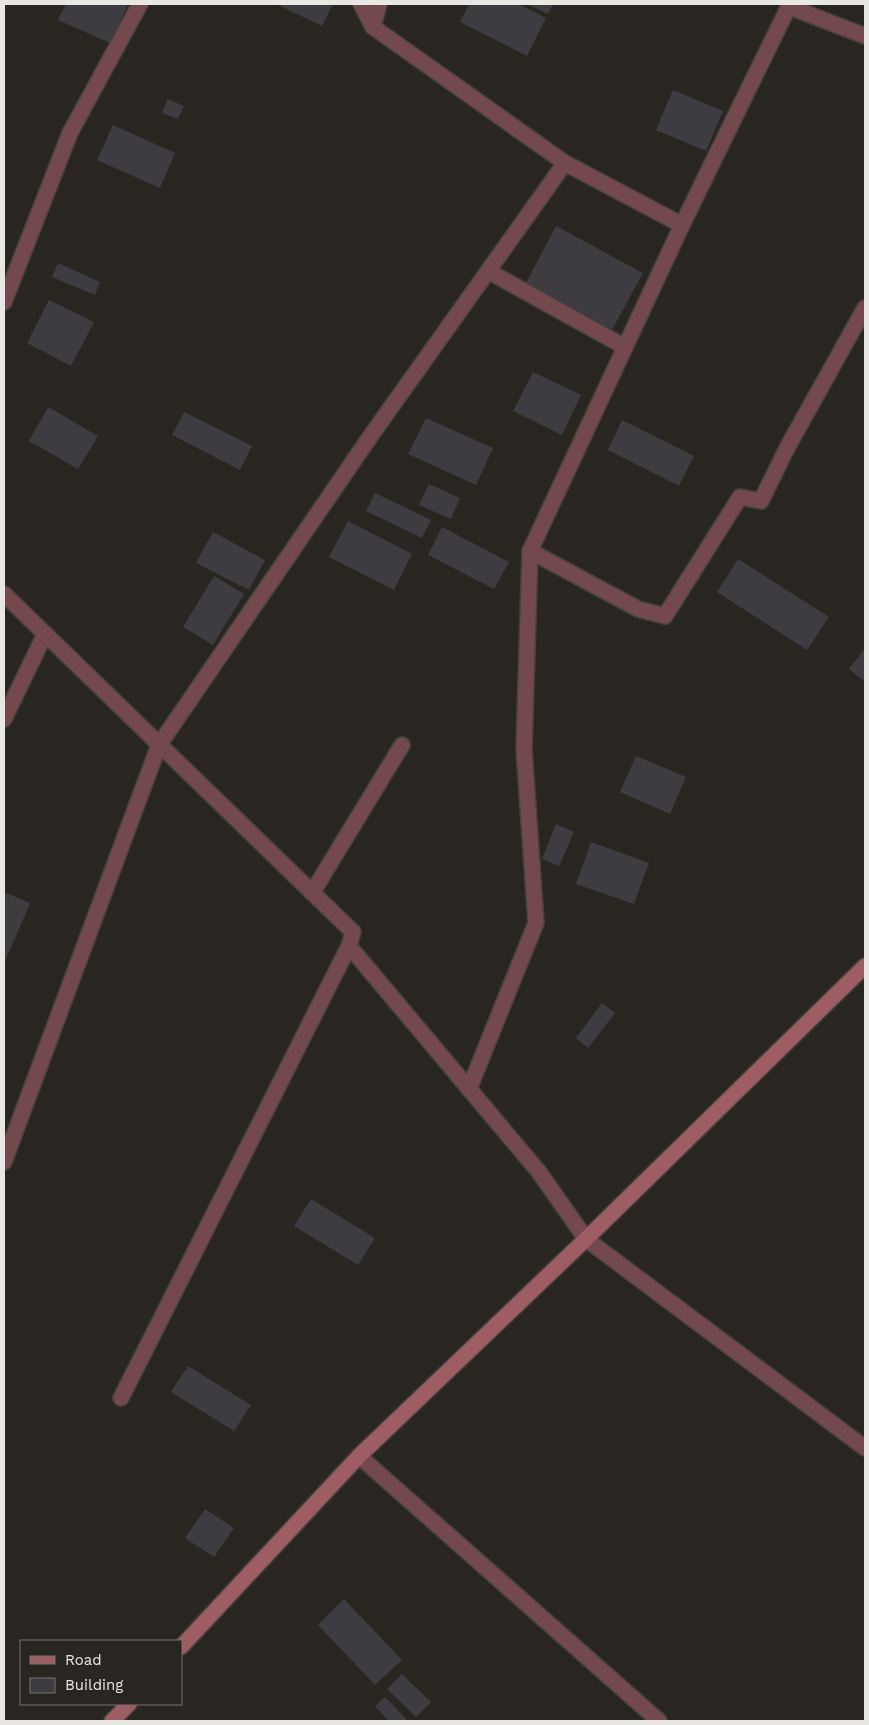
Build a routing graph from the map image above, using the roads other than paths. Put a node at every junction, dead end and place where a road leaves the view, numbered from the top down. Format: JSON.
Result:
{"nodes":[{"id":1,"x":140,"y":4,"type":"edge"},
{"id":2,"x":361,"y":4,"type":"edge"},
{"id":3,"x":379,"y":4,"type":"edge"},
{"id":4,"x":790,"y":6,"type":"edge"},
{"id":5,"x":373,"y":27,"type":"junction"},
{"id":6,"x":865,"y":36,"type":"edge"},
{"id":7,"x":565,"y":163,"type":"junction"},
{"id":8,"x":682,"y":225,"type":"junction"},
{"id":9,"x":488,"y":271,"type":"junction"},
{"id":10,"x":4,"y":302,"type":"edge"},
{"id":11,"x":865,"y":308,"type":"edge"},
{"id":12,"x":625,"y":347,"type":"junction"},
{"id":13,"x":530,"y":551,"type":"junction"},
{"id":14,"x":4,"y":594,"type":"edge"},
{"id":15,"x":45,"y":634,"type":"junction"},
{"id":16,"x":4,"y":719,"type":"edge"},
{"id":17,"x":159,"y":745,"type":"junction"},
{"id":18,"x":402,"y":745,"type":"dead end"},
{"id":19,"x":312,"y":893,"type":"junction"},
{"id":20,"x":349,"y":946,"type":"junction"},
{"id":21,"x":865,"y":966,"type":"edge"},
{"id":22,"x":469,"y":1089,"type":"junction"},
{"id":23,"x":4,"y":1162,"type":"edge"},
{"id":24,"x":586,"y":1239,"type":"junction"},
{"id":25,"x":121,"y":1398,"type":"dead end"},
{"id":26,"x":865,"y":1448,"type":"edge"},
{"id":27,"x":359,"y":1456,"type":"junction"},
{"id":28,"x":182,"y":1646,"type":"edge"},
{"id":29,"x":127,"y":1705,"type":"edge"},
{"id":30,"x":112,"y":1721,"type":"edge"},
{"id":31,"x":659,"y":1721,"type":"edge"}],
"edges":[{"from":1,"to":10,"type":"street"},
{"from":2,"to":5,"type":"street"},
{"from":3,"to":5,"type":"street"},
{"from":4,"to":6,"type":"street"},
{"from":4,"to":8,"type":"street"},
{"from":5,"to":7,"type":"street"},
{"from":7,"to":8,"type":"street"},
{"from":7,"to":9,"type":"street"},
{"from":8,"to":12,"type":"street"},
{"from":9,"to":12,"type":"street"},
{"from":9,"to":17,"type":"street"},
{"from":11,"to":13,"type":"street"},
{"from":12,"to":13,"type":"street"},
{"from":13,"to":22,"type":"street"},
{"from":14,"to":15,"type":"street"},
{"from":15,"to":16,"type":"street"},
{"from":15,"to":17,"type":"street"},
{"from":17,"to":19,"type":"street"},
{"from":17,"to":23,"type":"street"},
{"from":18,"to":19,"type":"street"},
{"from":19,"to":20,"type":"street"},
{"from":20,"to":22,"type":"street"},
{"from":20,"to":25,"type":"street"},
{"from":21,"to":24,"type":"street"},
{"from":22,"to":24,"type":"street"},
{"from":24,"to":26,"type":"street"},
{"from":24,"to":27,"type":"street"},
{"from":27,"to":28,"type":"street"},
{"from":27,"to":31,"type":"street"},
{"from":29,"to":30,"type":"street"}]}
